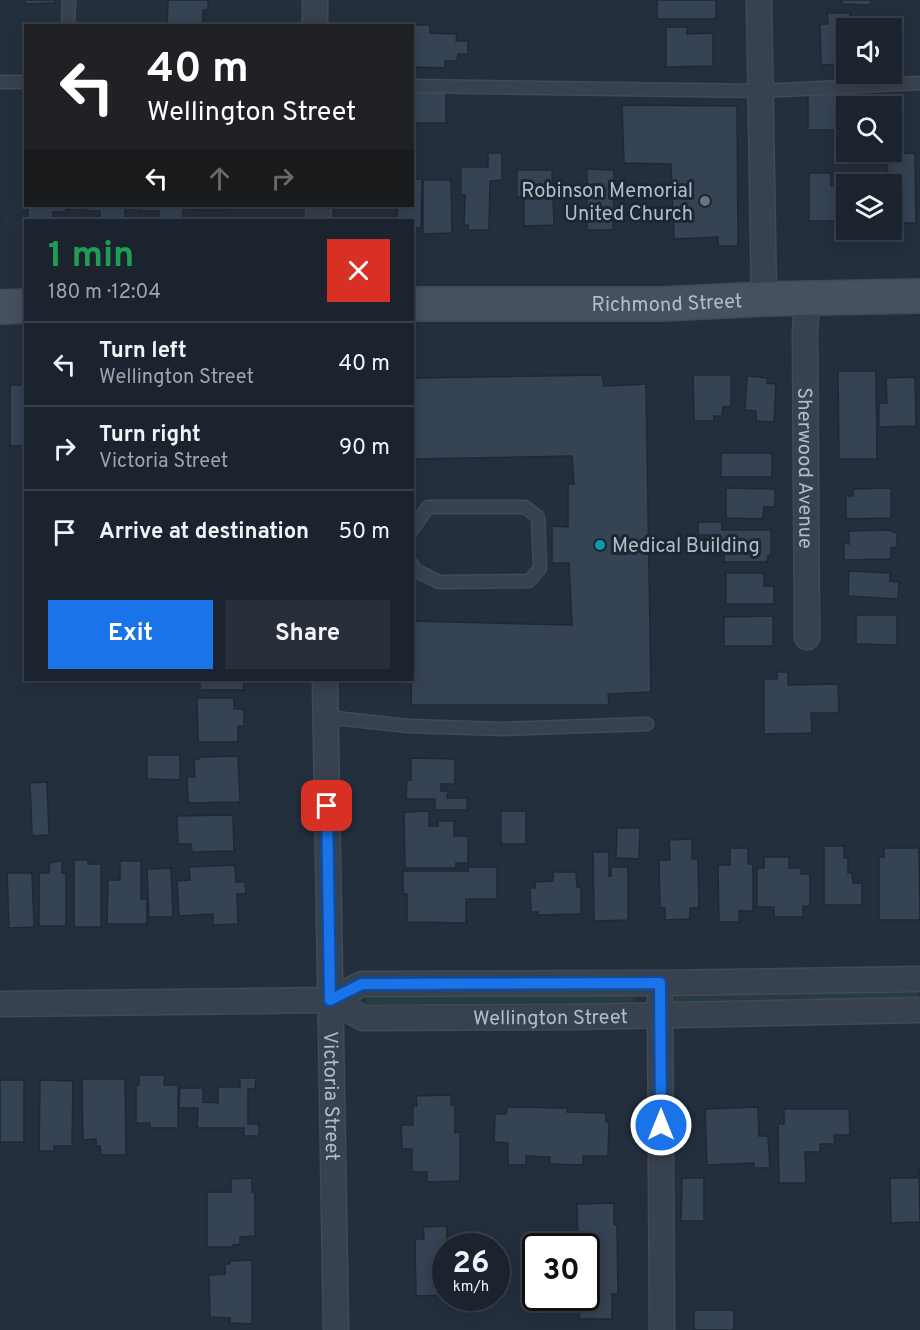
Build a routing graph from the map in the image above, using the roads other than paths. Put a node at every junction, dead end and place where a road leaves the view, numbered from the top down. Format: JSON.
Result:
{"nodes":[{"id":1,"x":69,"y":0,"type":"edge"},
{"id":2,"x":315,"y":0,"type":"edge"},
{"id":3,"x":759,"y":0,"type":"edge"},
{"id":4,"x":68,"y":24,"type":"edge"},
{"id":5,"x":315,"y":24,"type":"edge"},
{"id":6,"x":0,"y":82,"type":"edge"},
{"id":7,"x":24,"y":82,"type":"edge"},
{"id":8,"x":920,"y":83,"type":"edge"},
{"id":9,"x":414,"y":86,"type":"edge"},
{"id":10,"x":760,"y":91,"type":"junction"},
{"id":11,"x":920,"y":296,"type":"edge"},
{"id":12,"x":807,"y":298,"type":"junction"},
{"id":13,"x":764,"y":299,"type":"junction"},
{"id":14,"x":414,"y":304,"type":"edge"},
{"id":15,"x":24,"y":306,"type":"edge"},
{"id":16,"x":0,"y":307,"type":"edge"},
{"id":17,"x":414,"y":527,"type":"edge"},
{"id":18,"x":414,"y":568,"type":"edge"},
{"id":19,"x":807,"y":637,"type":"dead end"},
{"id":20,"x":325,"y":681,"type":"edge"},
{"id":21,"x":326,"y":717,"type":"junction"},
{"id":22,"x":647,"y":724,"type":"dead end"},
{"id":23,"x":920,"y":979,"type":"edge"},
{"id":24,"x":660,"y":983,"type":"junction"},
{"id":25,"x":330,"y":1000,"type":"junction"},
{"id":26,"x":0,"y":1004,"type":"edge"},
{"id":27,"x":920,"y":1010,"type":"edge"},
{"id":28,"x":661,"y":1016,"type":"junction"},
{"id":29,"x":336,"y":1330,"type":"edge"},
{"id":30,"x":662,"y":1330,"type":"edge"}],
"edges":[{"from":1,"to":4,"type":"lane"},
{"from":2,"to":5,"type":"street"},
{"from":3,"to":10,"type":"street"},
{"from":6,"to":7,"type":"lane"},
{"from":8,"to":10,"type":"lane"},
{"from":9,"to":10,"type":"lane"},
{"from":10,"to":13,"type":"street"},
{"from":11,"to":12,"type":"main road","name":"Richmond Street"},
{"from":12,"to":13,"type":"main road","name":"Richmond Street"},
{"from":12,"to":19,"type":"street","name":"Sherwood Avenue"},
{"from":13,"to":14,"type":"main road","name":"Richmond Street"},
{"from":15,"to":16,"type":"main road"},
{"from":17,"to":18,"type":"lane"},
{"from":20,"to":21,"type":"street","name":"Victoria Street"},
{"from":21,"to":22,"type":"lane"},
{"from":21,"to":25,"type":"street","name":"Victoria Street"},
{"from":23,"to":24,"type":"street","name":"Wellington Street"},
{"from":24,"to":25,"type":"street","name":"Wellington Street"},
{"from":24,"to":28,"type":"street"},
{"from":25,"to":26,"type":"street","name":"Wellington Street"},
{"from":25,"to":28,"type":"street","name":"Wellington Street"},
{"from":25,"to":29,"type":"street","name":"Victoria Street"},
{"from":27,"to":28,"type":"street","name":"Wellington Street"},
{"from":28,"to":30,"type":"street"}]}
